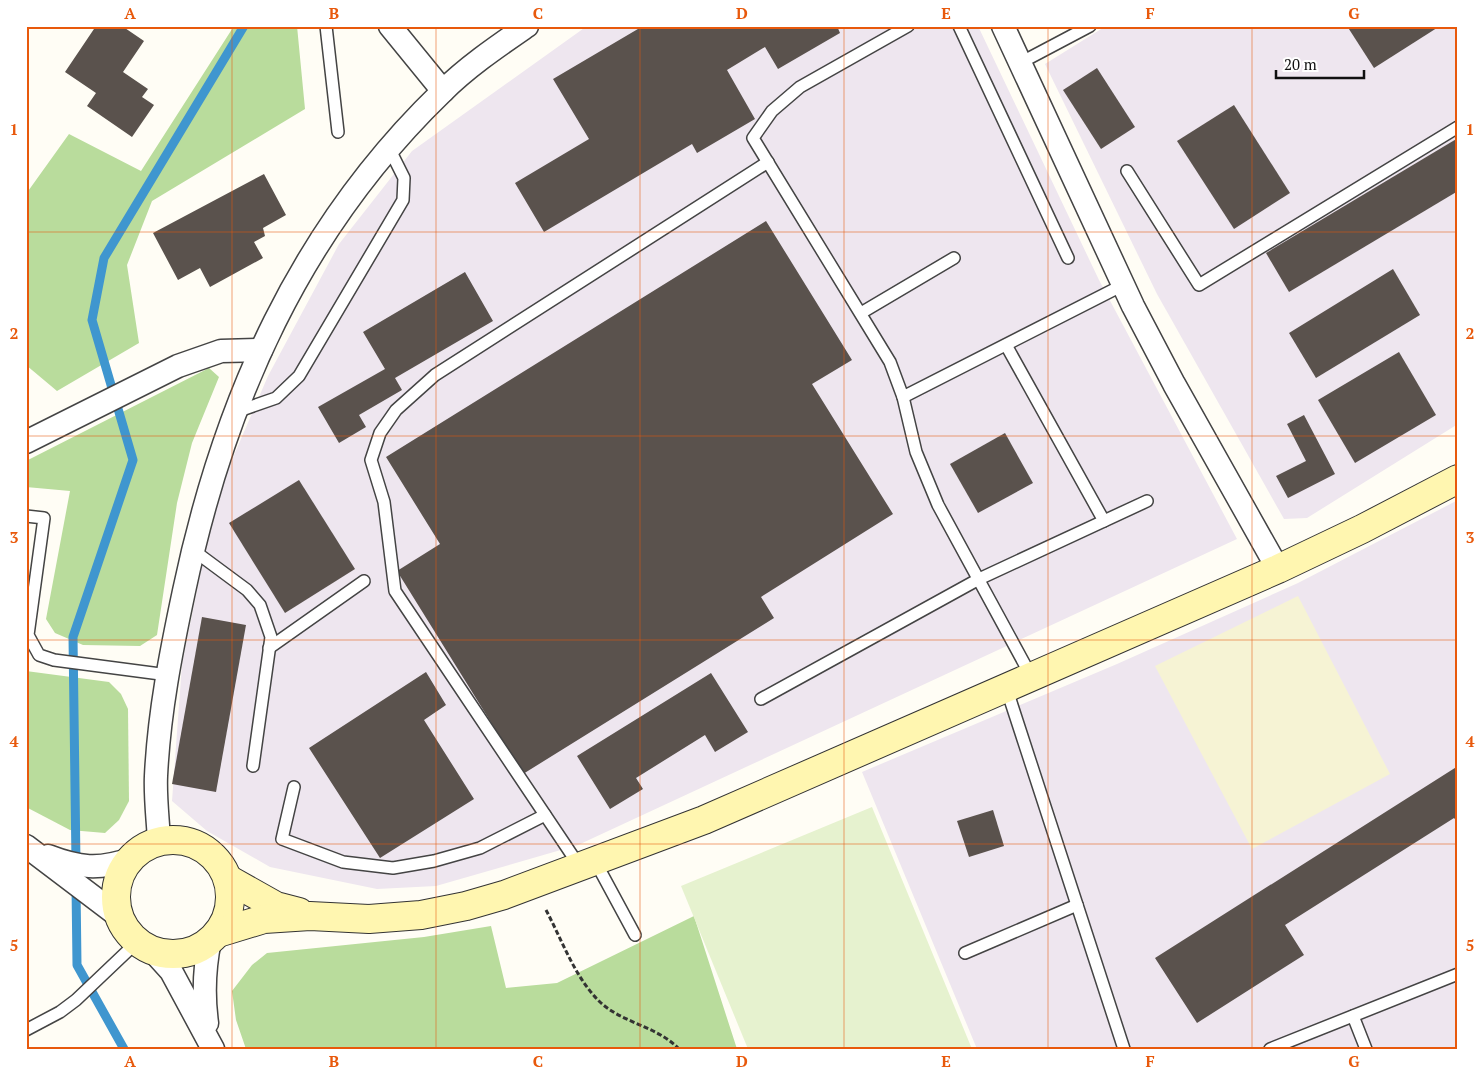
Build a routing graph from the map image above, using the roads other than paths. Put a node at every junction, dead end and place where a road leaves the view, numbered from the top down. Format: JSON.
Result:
{"nodes":[{"id":1,"x":326,"y":26,"type":"edge"},
{"id":2,"x":390,"y":26,"type":"edge"},
{"id":3,"x":527,"y":26,"type":"edge"},
{"id":4,"x":908,"y":26,"type":"edge"},
{"id":5,"x":959,"y":26,"type":"edge"},
{"id":6,"x":1003,"y":26,"type":"edge"},
{"id":7,"x":1090,"y":26,"type":"edge"},
{"id":8,"x":1020,"y":63,"type":"junction"},
{"id":9,"x":443,"y":90,"type":"junction"},
{"id":10,"x":1458,"y":127,"type":"edge"},
{"id":11,"x":338,"y":132,"type":"dead end"},
{"id":12,"x":389,"y":148,"type":"junction"},
{"id":13,"x":768,"y":162,"type":"junction"},
{"id":14,"x":1127,"y":171,"type":"dead end"},
{"id":15,"x":954,"y":258,"type":"dead end"},
{"id":16,"x":1068,"y":258,"type":"dead end"},
{"id":17,"x":1123,"y":285,"type":"junction"},
{"id":18,"x":861,"y":314,"type":"junction"},
{"id":19,"x":1006,"y":345,"type":"junction"},
{"id":20,"x":261,"y":350,"type":"junction"},
{"id":21,"x":903,"y":397,"type":"junction"},
{"id":22,"x":236,"y":412,"type":"junction"},
{"id":23,"x":26,"y":442,"type":"edge"},
{"id":24,"x":1458,"y":479,"type":"edge"},
{"id":25,"x":1147,"y":501,"type":"dead end"},
{"id":26,"x":26,"y":516,"type":"edge"},
{"id":27,"x":1104,"y":521,"type":"junction"},
{"id":28,"x":193,"y":550,"type":"junction"},
{"id":29,"x":1278,"y":569,"type":"junction"},
{"id":30,"x":979,"y":579,"type":"junction"},
{"id":31,"x":364,"y":581,"type":"dead end"},
{"id":32,"x":269,"y":648,"type":"junction"},
{"id":33,"x":168,"y":675,"type":"junction"},
{"id":34,"x":1032,"y":676,"type":"junction"},
{"id":35,"x":1006,"y":687,"type":"junction"},
{"id":36,"x":761,"y":699,"type":"dead end"},
{"id":37,"x":253,"y":766,"type":"dead end"},
{"id":38,"x":294,"y":786,"type":"dead end"},
{"id":39,"x":545,"y":815,"type":"junction"},
{"id":40,"x":159,"y":841,"type":"junction"},
{"id":41,"x":30,"y":848,"type":"edge"},
{"id":42,"x":130,"y":859,"type":"junction"},
{"id":43,"x":588,"y":864,"type":"junction"},
{"id":44,"x":228,"y":879,"type":"junction"},
{"id":45,"x":1077,"y":905,"type":"junction"},
{"id":46,"x":310,"y":916,"type":"junction"},
{"id":47,"x":121,"y":918,"type":"junction"},
{"id":48,"x":635,"y":935,"type":"dead end"},
{"id":49,"x":214,"y":936,"type":"junction"},
{"id":50,"x":145,"y":946,"type":"junction"},
{"id":51,"x":965,"y":953,"type":"dead end"},
{"id":52,"x":1458,"y":974,"type":"edge"},
{"id":53,"x":1353,"y":1016,"type":"junction"},
{"id":54,"x":26,"y":1030,"type":"edge"},
{"id":55,"x":211,"y":1044,"type":"edge"},
{"id":56,"x":1124,"y":1049,"type":"edge"},
{"id":57,"x":1270,"y":1049,"type":"edge"},
{"id":58,"x":1366,"y":1049,"type":"edge"}],
"edges":[{"from":1,"to":11,"type":"lane"},
{"from":2,"to":9,"type":"street"},
{"from":3,"to":9,"type":"street"},
{"from":4,"to":13,"type":"lane"},
{"from":5,"to":16,"type":"lane"},
{"from":6,"to":8,"type":"street"},
{"from":7,"to":8,"type":"lane"},
{"from":8,"to":17,"type":"street"},
{"from":9,"to":12,"type":"street"},
{"from":10,"to":14,"type":"lane"},
{"from":12,"to":20,"type":"street"},
{"from":12,"to":22,"type":"lane"},
{"from":13,"to":18,"type":"lane"},
{"from":13,"to":39,"type":"lane"},
{"from":15,"to":18,"type":"lane"},
{"from":17,"to":19,"type":"lane"},
{"from":17,"to":29,"type":"street"},
{"from":18,"to":21,"type":"lane"},
{"from":19,"to":21,"type":"lane"},
{"from":19,"to":27,"type":"lane"},
{"from":20,"to":22,"type":"street"},
{"from":20,"to":23,"type":"street"},
{"from":21,"to":30,"type":"lane"},
{"from":22,"to":28,"type":"street"},
{"from":24,"to":29,"type":"street"},
{"from":25,"to":27,"type":"lane"},
{"from":26,"to":33,"type":"lane"},
{"from":27,"to":30,"type":"lane"},
{"from":28,"to":32,"type":"lane"},
{"from":28,"to":33,"type":"street"},
{"from":29,"to":34,"type":"street"},
{"from":30,"to":34,"type":"lane"},
{"from":30,"to":36,"type":"lane"},
{"from":31,"to":32,"type":"lane"},
{"from":32,"to":37,"type":"lane"},
{"from":33,"to":40,"type":"street"},
{"from":34,"to":35,"type":"street"},
{"from":35,"to":43,"type":"street"},
{"from":35,"to":45,"type":"lane"},
{"from":38,"to":39,"type":"lane"},
{"from":39,"to":43,"type":"lane"},
{"from":40,"to":42,"type":"street"},
{"from":40,"to":44,"type":"street"},
{"from":41,"to":42,"type":"street"},
{"from":41,"to":47,"type":"street"},
{"from":42,"to":47,"type":"street"},
{"from":43,"to":46,"type":"street"},
{"from":43,"to":48,"type":"lane"},
{"from":44,"to":46,"type":"street"},
{"from":44,"to":49,"type":"street"},
{"from":45,"to":51,"type":"lane"},
{"from":45,"to":56,"type":"lane"},
{"from":46,"to":49,"type":"street"},
{"from":47,"to":50,"type":"street"},
{"from":49,"to":50,"type":"street"},
{"from":49,"to":55,"type":"street"},
{"from":50,"to":54,"type":"lane"},
{"from":50,"to":55,"type":"street"},
{"from":52,"to":53,"type":"lane"},
{"from":53,"to":57,"type":"lane"},
{"from":53,"to":58,"type":"lane"}]}
